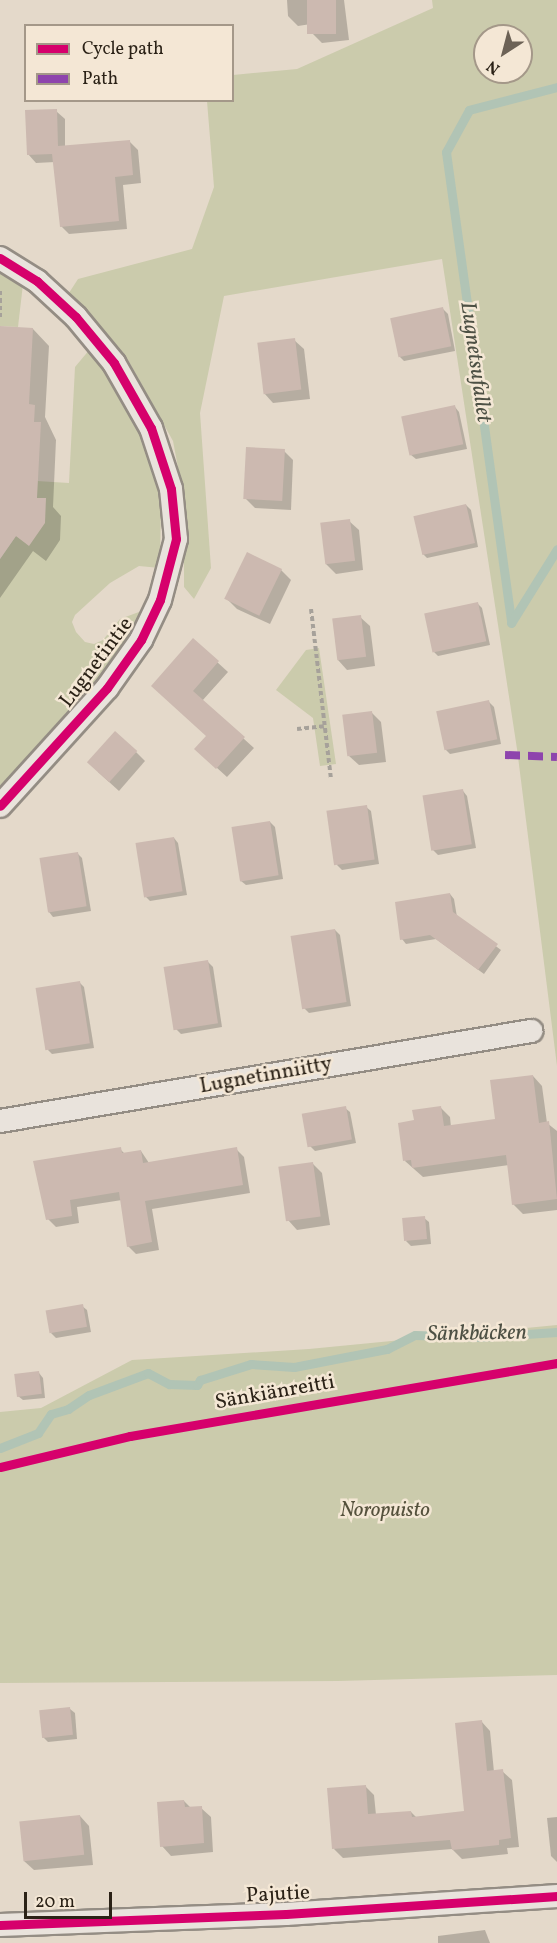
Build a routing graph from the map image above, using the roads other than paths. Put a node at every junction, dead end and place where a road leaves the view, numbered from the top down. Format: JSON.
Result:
{"nodes":[{"id":1,"x":0,"y":258,"type":"edge"},
{"id":2,"x":0,"y":806,"type":"edge"},
{"id":3,"x":531,"y":1031,"type":"dead end"},
{"id":4,"x":0,"y":1121,"type":"edge"},
{"id":5,"x":557,"y":1896,"type":"edge"},
{"id":6,"x":0,"y":1925,"type":"edge"}],
"edges":[{"from":1,"to":2,"type":"street","name":"Lugnetintie"},
{"from":3,"to":4,"type":"street","name":"Lugnetinniitty"},
{"from":5,"to":6,"type":"street","name":"Pajutie"}]}
